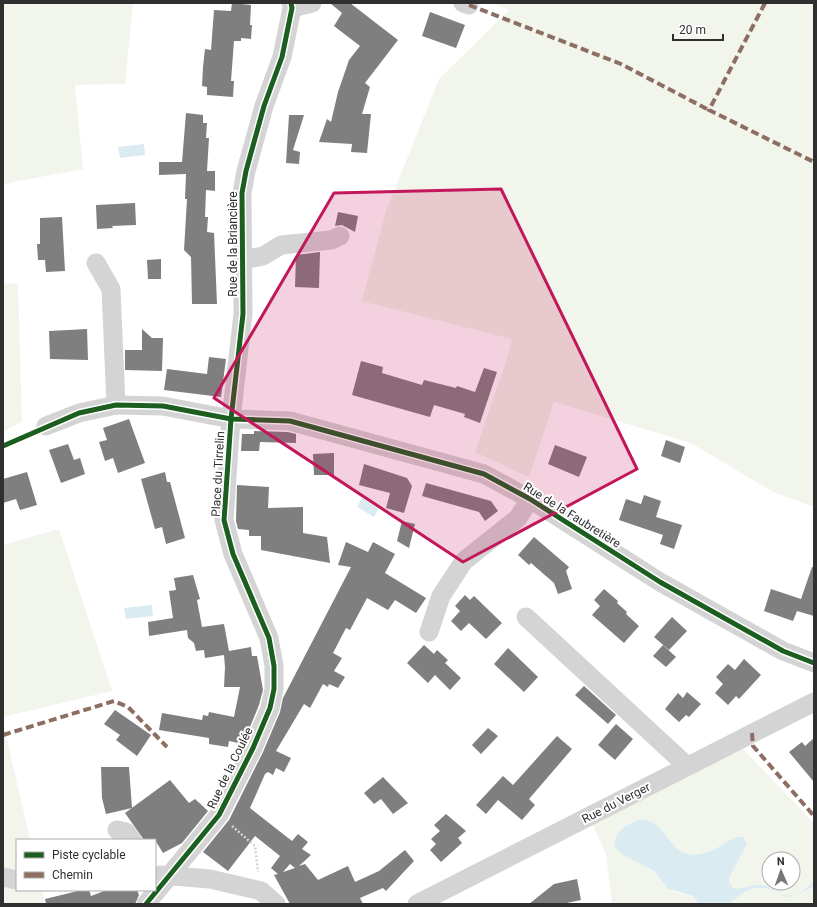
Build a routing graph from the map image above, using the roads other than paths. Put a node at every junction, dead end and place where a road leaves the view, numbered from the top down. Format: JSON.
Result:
{"nodes":[{"id":1,"x":312,"y":3,"type":"edge"},
{"id":2,"x":291,"y":6,"type":"edge"},
{"id":3,"x":340,"y":236,"type":"dead end"},
{"id":4,"x":242,"y":260,"type":"junction"},
{"id":5,"x":96,"y":264,"type":"dead end"},
{"id":6,"x":116,"y":405,"type":"junction"},
{"id":7,"x":231,"y":418,"type":"junction"},
{"id":8,"x":46,"y":426,"type":"dead end"},
{"id":9,"x":530,"y":499,"type":"junction"},
{"id":10,"x":526,"y":616,"type":"dead end"},
{"id":11,"x":429,"y":632,"type":"dead end"},
{"id":12,"x":814,"y":663,"type":"edge"},
{"id":13,"x":274,"y":666,"type":"joint"},
{"id":14,"x":814,"y":702,"type":"edge"},
{"id":15,"x":687,"y":766,"type":"junction"},
{"id":16,"x":162,"y":875,"type":"edge"},
{"id":17,"x":3,"y":877,"type":"edge"},
{"id":18,"x":16,"y":880,"type":"edge"},
{"id":19,"x":156,"y":886,"type":"edge"},
{"id":20,"x":153,"y":891,"type":"edge"},
{"id":21,"x":146,"y":904,"type":"edge"},
{"id":22,"x":276,"y":904,"type":"edge"},
{"id":23,"x":417,"y":904,"type":"edge"}],
"edges":[{"from":1,"to":2,"type":"street","name":"Rue de la Briancière"},
{"from":2,"to":4,"type":"street","name":"Rue de la Briancière"},
{"from":3,"to":4,"type":"street"},
{"from":4,"to":7,"type":"street","name":"Rue de la Briancière"},
{"from":5,"to":6,"type":"street"},
{"from":6,"to":7,"type":"street","name":"Rue de la Faubretière"},
{"from":6,"to":8,"type":"street","name":"Rue de la Faubretière"},
{"from":7,"to":9,"type":"street","name":"Rue de la Faubretière"},
{"from":7,"to":13,"type":"street","name":"Place du Tirrelin"},
{"from":9,"to":11,"type":"street"},
{"from":9,"to":12,"type":"street","name":"Rue de la Faubretière"},
{"from":10,"to":15,"type":"street"},
{"from":13,"to":16,"type":"street","name":"Rue de la Coulée"},
{"from":14,"to":15,"type":"street","name":"Rue du Verger"},
{"from":15,"to":23,"type":"street","name":"Rue du Verger"},
{"from":16,"to":19,"type":"street","name":"Rue de la Coulée"},
{"from":16,"to":22,"type":"street"},
{"from":17,"to":18,"type":"street"},
{"from":20,"to":21,"type":"street","name":"Rue de la Coulée"}]}
